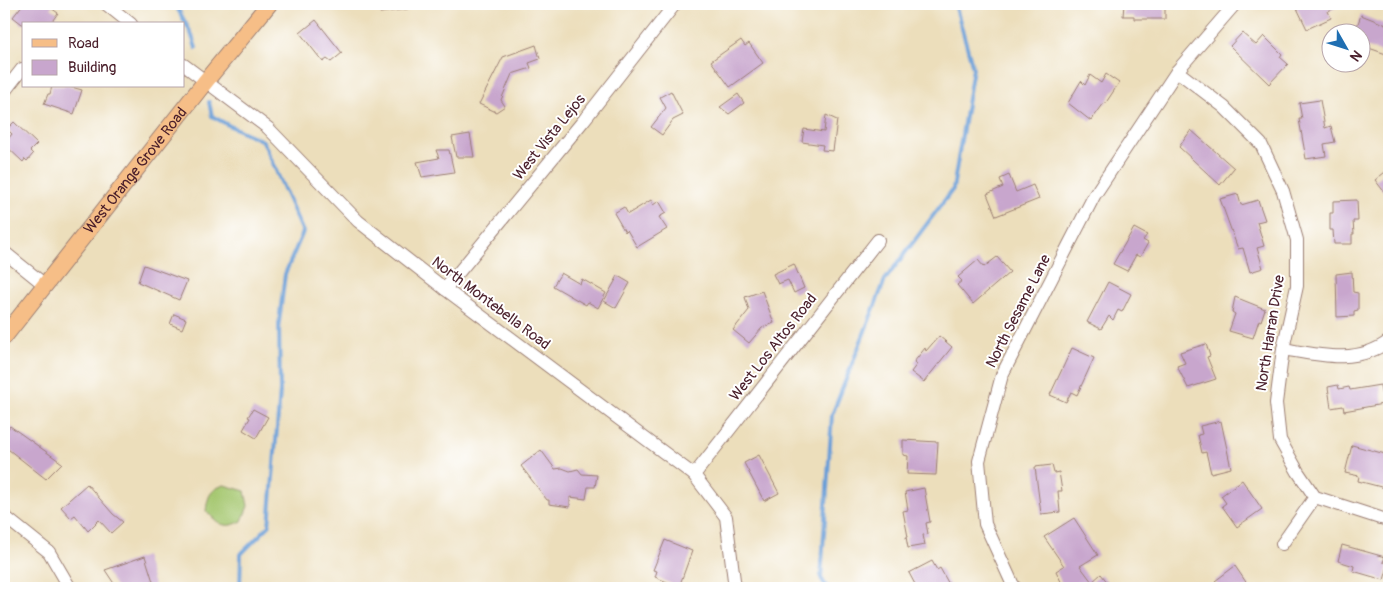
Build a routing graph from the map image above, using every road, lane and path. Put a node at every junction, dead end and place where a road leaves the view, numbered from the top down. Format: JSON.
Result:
{"nodes":[{"id":1,"x":106,"y":4,"type":"edge"},
{"id":2,"x":269,"y":4,"type":"edge"},
{"id":3,"x":675,"y":4,"type":"edge"},
{"id":4,"x":1235,"y":4,"type":"edge"},
{"id":5,"x":129,"y":22,"type":"edge"},
{"id":6,"x":185,"y":66,"type":"edge"},
{"id":7,"x":22,"y":69,"type":"dead end"},
{"id":8,"x":1177,"y":71,"type":"junction"},
{"id":9,"x":205,"y":82,"type":"junction"},
{"id":10,"x":4,"y":92,"type":"edge"},
{"id":11,"x":878,"y":240,"type":"dead end"},
{"id":12,"x":4,"y":252,"type":"edge"},
{"id":13,"x":45,"y":285,"type":"junction"},
{"id":14,"x":445,"y":289,"type":"junction"},
{"id":15,"x":4,"y":337,"type":"edge"},
{"id":16,"x":1389,"y":341,"type":"edge"},
{"id":17,"x":1283,"y":349,"type":"junction"},
{"id":18,"x":694,"y":474,"type":"junction"},
{"id":19,"x":1315,"y":497,"type":"junction"},
{"id":20,"x":4,"y":516,"type":"edge"},
{"id":21,"x":1389,"y":520,"type":"edge"},
{"id":22,"x":1282,"y":544,"type":"dead end"},
{"id":23,"x":70,"y":588,"type":"edge"},
{"id":24,"x":735,"y":588,"type":"edge"},
{"id":25,"x":1015,"y":588,"type":"edge"}],
"edges":[{"from":1,"to":5,"type":"street"},
{"from":2,"to":9,"type":"main road","name":"West Orange Grove Road"},
{"from":3,"to":14,"type":"street","name":"West Vista Lejos"},
{"from":4,"to":8,"type":"street","name":"North Sesame Lane"},
{"from":6,"to":9,"type":"street","name":"North Montebella Road"},
{"from":7,"to":10,"type":"street"},
{"from":8,"to":17,"type":"street","name":"North Harran Drive"},
{"from":8,"to":25,"type":"street","name":"North Sesame Lane"},
{"from":9,"to":13,"type":"main road","name":"West Orange Grove Road"},
{"from":9,"to":14,"type":"street","name":"North Montebella Road"},
{"from":11,"to":18,"type":"street","name":"West Los Altos Road"},
{"from":12,"to":13,"type":"street"},
{"from":13,"to":15,"type":"main road","name":"West Orange Grove Road"},
{"from":14,"to":18,"type":"street","name":"North Montebella Road"},
{"from":16,"to":17,"type":"street"},
{"from":17,"to":19,"type":"street","name":"North Harran Drive"},
{"from":18,"to":24,"type":"street","name":"North Montebella Road"},
{"from":19,"to":21,"type":"street"},
{"from":19,"to":22,"type":"street"},
{"from":20,"to":23,"type":"street"}]}
